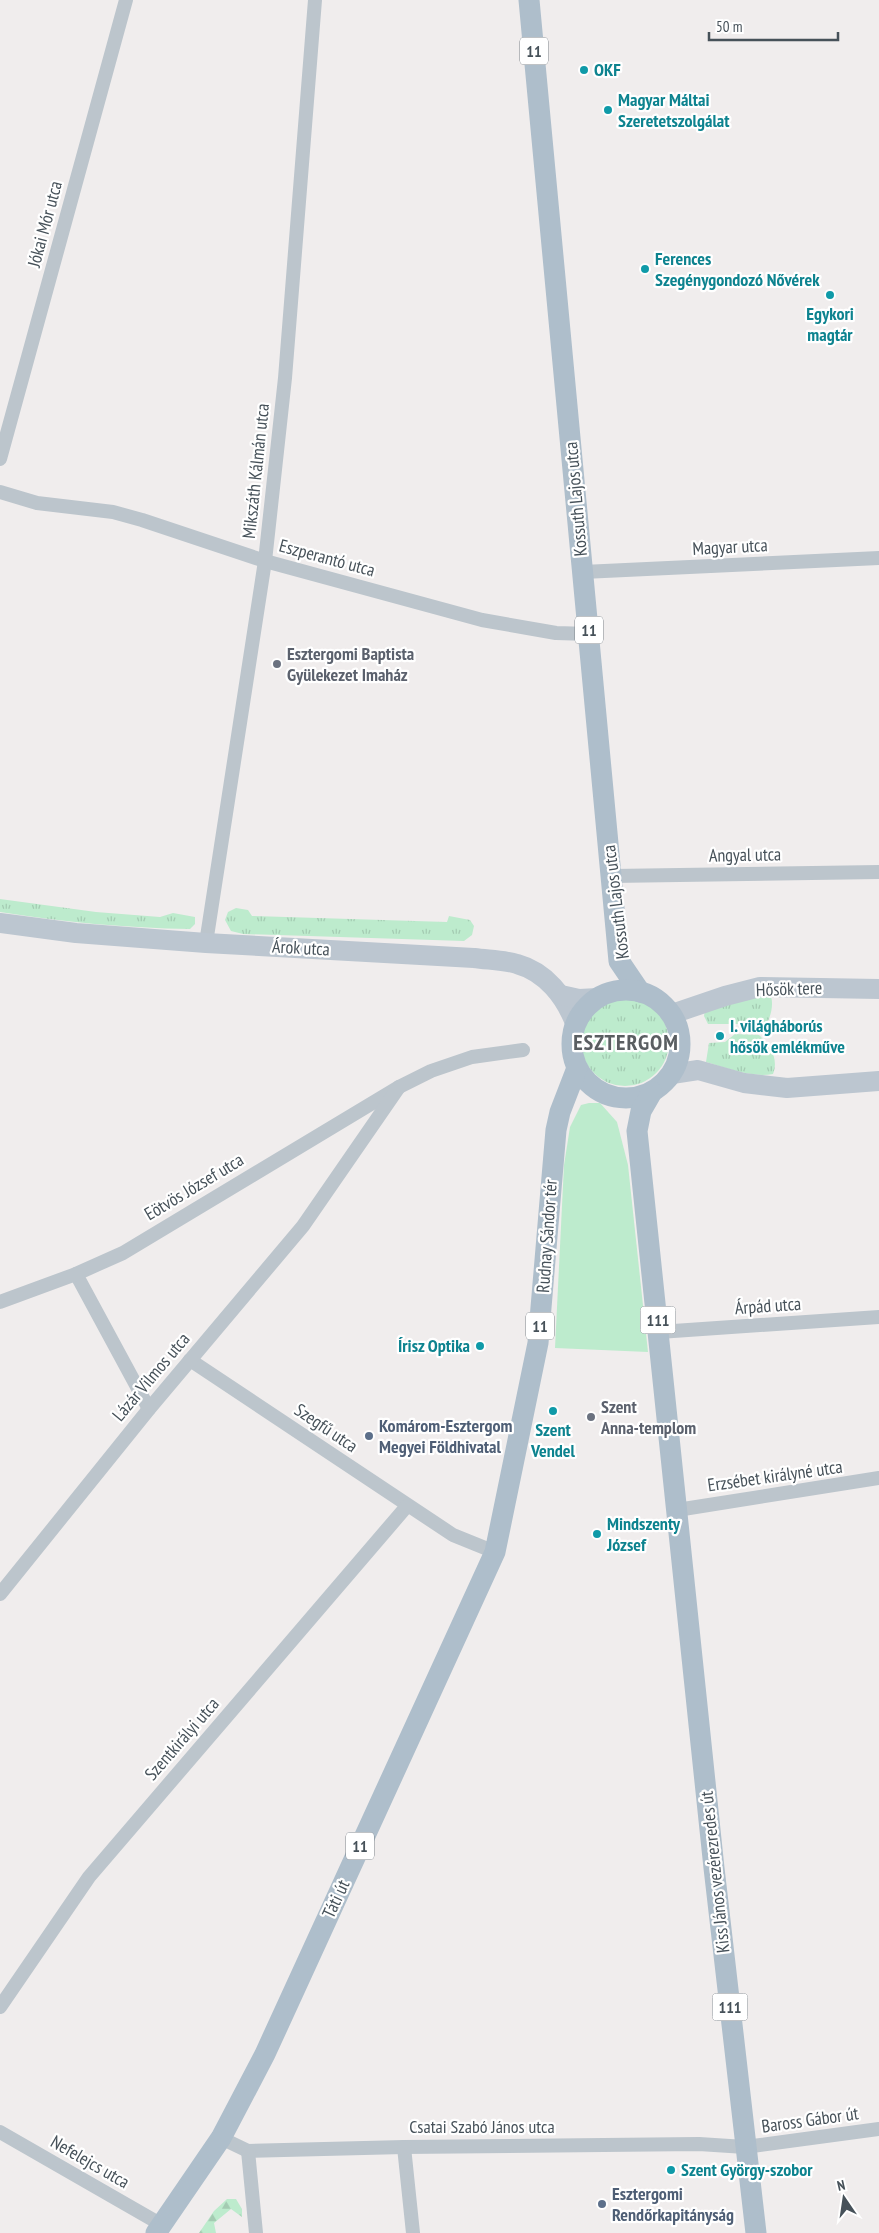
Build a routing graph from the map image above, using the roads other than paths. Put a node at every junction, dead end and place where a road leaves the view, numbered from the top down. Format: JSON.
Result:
{"nodes":[{"id":1,"x":126,"y":0,"type":"edge"},
{"id":2,"x":315,"y":0,"type":"edge"},
{"id":3,"x":529,"y":0,"type":"edge"},
{"id":4,"x":0,"y":459,"type":"edge"},
{"id":5,"x":0,"y":492,"type":"edge"},
{"id":6,"x":879,"y":558,"type":"edge"},
{"id":7,"x":265,"y":561,"type":"junction"},
{"id":8,"x":583,"y":572,"type":"junction"},
{"id":9,"x":589,"y":634,"type":"junction"},
{"id":10,"x":879,"y":872,"type":"edge"},
{"id":11,"x":612,"y":876,"type":"junction"},
{"id":12,"x":0,"y":923,"type":"edge"},
{"id":13,"x":206,"y":943,"type":"junction"},
{"id":14,"x":619,"y":961,"type":"junction"},
{"id":15,"x":879,"y":989,"type":"edge"},
{"id":16,"x":640,"y":992,"type":"junction"},
{"id":17,"x":561,"y":995,"type":"junction"},
{"id":18,"x":604,"y":995,"type":"junction"},
{"id":19,"x":672,"y":1014,"type":"junction"},
{"id":20,"x":575,"y":1023,"type":"junction"},
{"id":21,"x":523,"y":1050,"type":"dead end"},
{"id":22,"x":577,"y":1068,"type":"junction"},
{"id":23,"x":672,"y":1074,"type":"junction"},
{"id":24,"x":879,"y":1081,"type":"edge"},
{"id":25,"x":399,"y":1086,"type":"junction"},
{"id":26,"x":652,"y":1092,"type":"junction"},
{"id":27,"x":602,"y":1093,"type":"junction"},
{"id":28,"x":566,"y":1098,"type":"junction"},
{"id":29,"x":637,"y":1131,"type":"junction"},
{"id":30,"x":76,"y":1274,"type":"junction"},
{"id":31,"x":0,"y":1302,"type":"edge"},
{"id":32,"x":879,"y":1317,"type":"edge"},
{"id":33,"x":659,"y":1332,"type":"junction"},
{"id":34,"x":190,"y":1360,"type":"junction"},
{"id":35,"x":149,"y":1409,"type":"junction"},
{"id":36,"x":879,"y":1478,"type":"edge"},
{"id":37,"x":407,"y":1506,"type":"junction"},
{"id":38,"x":677,"y":1510,"type":"junction"},
{"id":39,"x":495,"y":1552,"type":"junction"},
{"id":40,"x":0,"y":1594,"type":"edge"},
{"id":41,"x":0,"y":2008,"type":"edge"},
{"id":42,"x":879,"y":2129,"type":"edge"},
{"id":43,"x":0,"y":2132,"type":"edge"},
{"id":44,"x":221,"y":2138,"type":"junction"},
{"id":45,"x":404,"y":2146,"type":"junction"},
{"id":46,"x":745,"y":2147,"type":"junction"},
{"id":47,"x":248,"y":2151,"type":"junction"},
{"id":48,"x":159,"y":2229,"type":"edge"},
{"id":49,"x":256,"y":2233,"type":"edge"},
{"id":50,"x":413,"y":2233,"type":"edge"},
{"id":51,"x":756,"y":2233,"type":"edge"}],
"edges":[{"from":1,"to":4,"type":"street","name":"Jókai Mór utca"},
{"from":2,"to":7,"type":"street","name":"Mikszáth Kálmán utca"},
{"from":3,"to":8,"type":"main road","name":"Kossuth Lajos utca","number":"11"},
{"from":5,"to":7,"type":"street","name":"Eszperantó utca"},
{"from":6,"to":8,"type":"street","name":"Magyar utca"},
{"from":7,"to":9,"type":"street","name":"Eszperantó utca"},
{"from":7,"to":13,"type":"street","name":"Mikszáth Kálmán utca"},
{"from":8,"to":9,"type":"main road","name":"Kossuth Lajos utca","number":"11"},
{"from":9,"to":11,"type":"main road","name":"Kossuth Lajos utca","number":"11"},
{"from":10,"to":11,"type":"street","name":"Angyal utca"},
{"from":11,"to":14,"type":"main road","name":"Kossuth Lajos utca","number":"11"},
{"from":12,"to":13,"type":"main road","name":"Árok utca"},
{"from":13,"to":17,"type":"main road","name":"Árok utca"},
{"from":14,"to":16,"type":"main road","name":"Kossuth Lajos utca","number":"11"},
{"from":14,"to":18,"type":"main road","number":"11"},
{"from":15,"to":19,"type":"main road","name":"Hősök tere"},
{"from":16,"to":18,"type":"main road","number":"11"},
{"from":16,"to":19,"type":"main road","number":"11"},
{"from":17,"to":18,"type":"main road"},
{"from":17,"to":20,"type":"main road","name":"Árok utca"},
{"from":18,"to":20,"type":"main road","number":"11"},
{"from":19,"to":23,"type":"main road","number":"11"},
{"from":20,"to":22,"type":"main road"},
{"from":21,"to":25,"type":"street","name":"Eötvös József utca"},
{"from":22,"to":27,"type":"main road"},
{"from":22,"to":28,"type":"main road","name":"Rudnay Sándor tér","number":"11"},
{"from":23,"to":24,"type":"main road"},
{"from":23,"to":26,"type":"main road","number":"11"},
{"from":25,"to":30,"type":"street","name":"Eötvös József utca"},
{"from":25,"to":34,"type":"street","name":"Lázár Vilmos utca"},
{"from":26,"to":27,"type":"main road","number":"11"},
{"from":26,"to":29,"type":"main road","number":"111"},
{"from":27,"to":28,"type":"main road","number":"11"},
{"from":27,"to":29,"type":"main road"},
{"from":28,"to":39,"type":"main road","name":"Rudnay Sándor tér","number":"11"},
{"from":29,"to":33,"type":"main road","number":"111"},
{"from":30,"to":31,"type":"street","name":"Eötvös József utca"},
{"from":30,"to":35,"type":"street"},
{"from":32,"to":33,"type":"street","name":"Árpád utca"},
{"from":33,"to":38,"type":"main road","number":"111"},
{"from":34,"to":35,"type":"street","name":"Lázár Vilmos utca"},
{"from":34,"to":37,"type":"street","name":"Szegfű utca"},
{"from":35,"to":40,"type":"street","name":"Lázár Vilmos utca"},
{"from":36,"to":38,"type":"street","name":"Erzsébet királyné utca"},
{"from":37,"to":39,"type":"street","name":"Szegfű utca"},
{"from":37,"to":41,"type":"street","name":"Szentkirályi utca"},
{"from":38,"to":46,"type":"main road","name":"Kiss János vezérezredes út","number":"111"},
{"from":39,"to":44,"type":"main road","name":"Táti út","number":"11"},
{"from":42,"to":46,"type":"street","name":"Baross Gábor út"},
{"from":43,"to":48,"type":"street","name":"Nefelejcs utca"},
{"from":44,"to":47,"type":"street","name":"Csatai Szabó János utca"},
{"from":44,"to":48,"type":"main road","name":"Táti út","number":"11"},
{"from":45,"to":46,"type":"street","name":"Csatai Szabó János utca"},
{"from":45,"to":47,"type":"street","name":"Csatai Szabó János utca"},
{"from":45,"to":50,"type":"street"},
{"from":46,"to":51,"type":"main road","name":"Kiss János vezérezredes út","number":"111"},
{"from":47,"to":49,"type":"street"}]}
